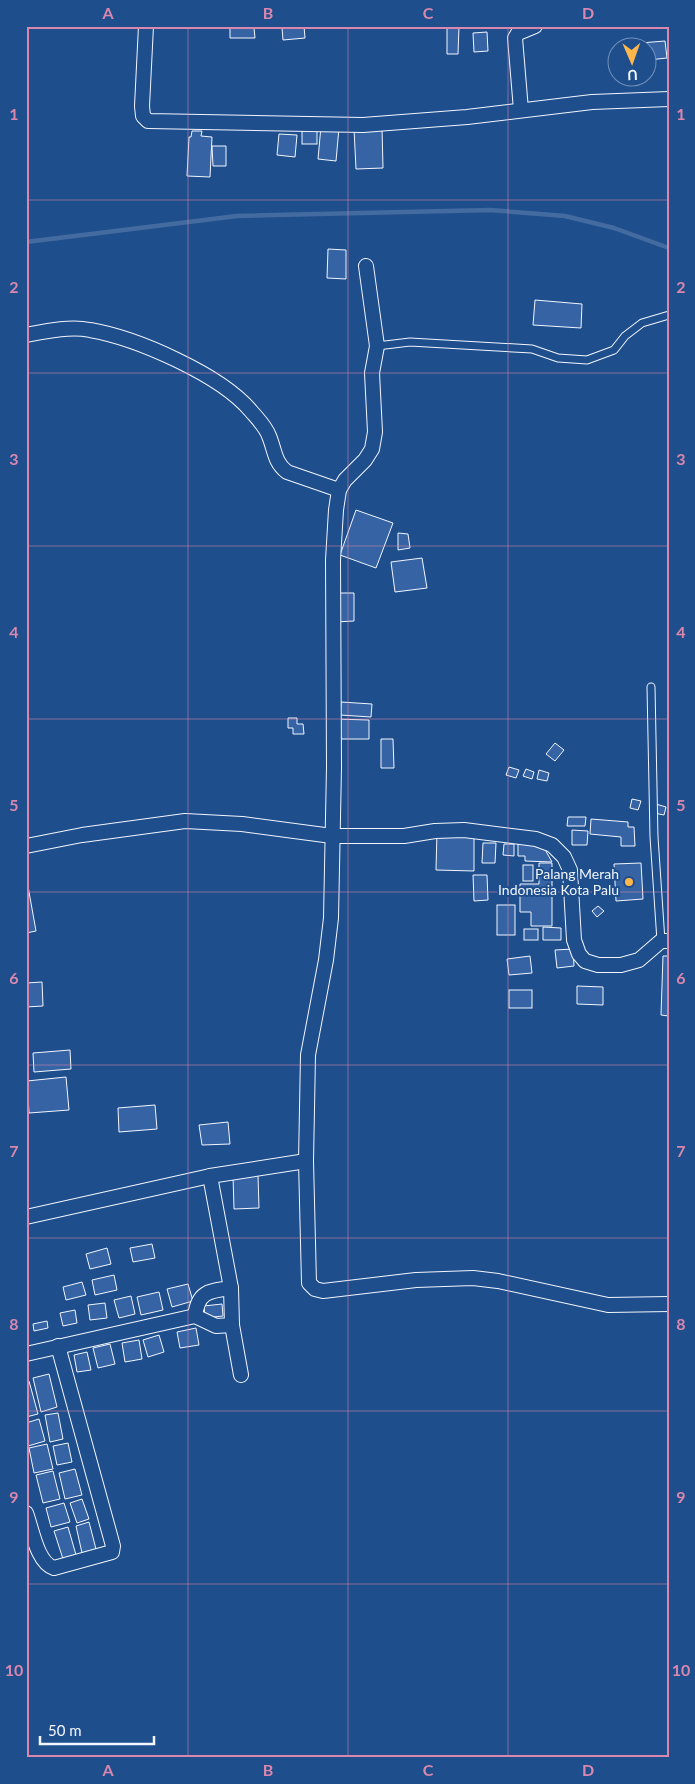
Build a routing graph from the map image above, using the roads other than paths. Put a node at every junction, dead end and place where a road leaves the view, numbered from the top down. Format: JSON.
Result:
{"nodes":[{"id":1,"x":146,"y":26,"type":"edge"},
{"id":2,"x":535,"y":26,"type":"edge"},
{"id":3,"x":669,"y":99,"type":"edge"},
{"id":4,"x":521,"y":110,"type":"junction"},
{"id":5,"x":366,"y":266,"type":"dead end"},
{"id":6,"x":669,"y":315,"type":"edge"},
{"id":7,"x":26,"y":335,"type":"edge"},
{"id":8,"x":377,"y":346,"type":"junction"},
{"id":9,"x":339,"y":490,"type":"junction"},
{"id":10,"x":650,"y":687,"type":"dead end"},
{"id":11,"x":332,"y":836,"type":"junction"},
{"id":12,"x":26,"y":846,"type":"edge"},
{"id":13,"x":665,"y":941,"type":"edge"},
{"id":14,"x":306,"y":1161,"type":"junction"},
{"id":15,"x":210,"y":1176,"type":"junction"},
{"id":16,"x":26,"y":1217,"type":"edge"},
{"id":17,"x":231,"y":1288,"type":"junction"},
{"id":18,"x":669,"y":1304,"type":"edge"},
{"id":19,"x":196,"y":1316,"type":"junction"},
{"id":20,"x":232,"y":1325,"type":"junction"},
{"id":21,"x":58,"y":1346,"type":"junction"},
{"id":22,"x":26,"y":1354,"type":"edge"},
{"id":23,"x":241,"y":1375,"type":"dead end"},
{"id":24,"x":26,"y":1513,"type":"edge"}],
"edges":[{"from":1,"to":4,"type":"street"},
{"from":2,"to":4,"type":"street"},
{"from":3,"to":4,"type":"street"},
{"from":5,"to":8,"type":"street"},
{"from":6,"to":8,"type":"lane"},
{"from":7,"to":9,"type":"street"},
{"from":8,"to":9,"type":"street"},
{"from":9,"to":11,"type":"street"},
{"from":10,"to":13,"type":"lane"},
{"from":11,"to":12,"type":"street"},
{"from":11,"to":13,"type":"street"},
{"from":11,"to":14,"type":"street"},
{"from":14,"to":15,"type":"street"},
{"from":14,"to":18,"type":"street"},
{"from":15,"to":16,"type":"street"},
{"from":15,"to":17,"type":"street"},
{"from":17,"to":19,"type":"street"},
{"from":17,"to":20,"type":"street"},
{"from":19,"to":20,"type":"street"},
{"from":19,"to":21,"type":"street"},
{"from":20,"to":23,"type":"street"},
{"from":21,"to":22,"type":"street"},
{"from":21,"to":24,"type":"street"}]}
